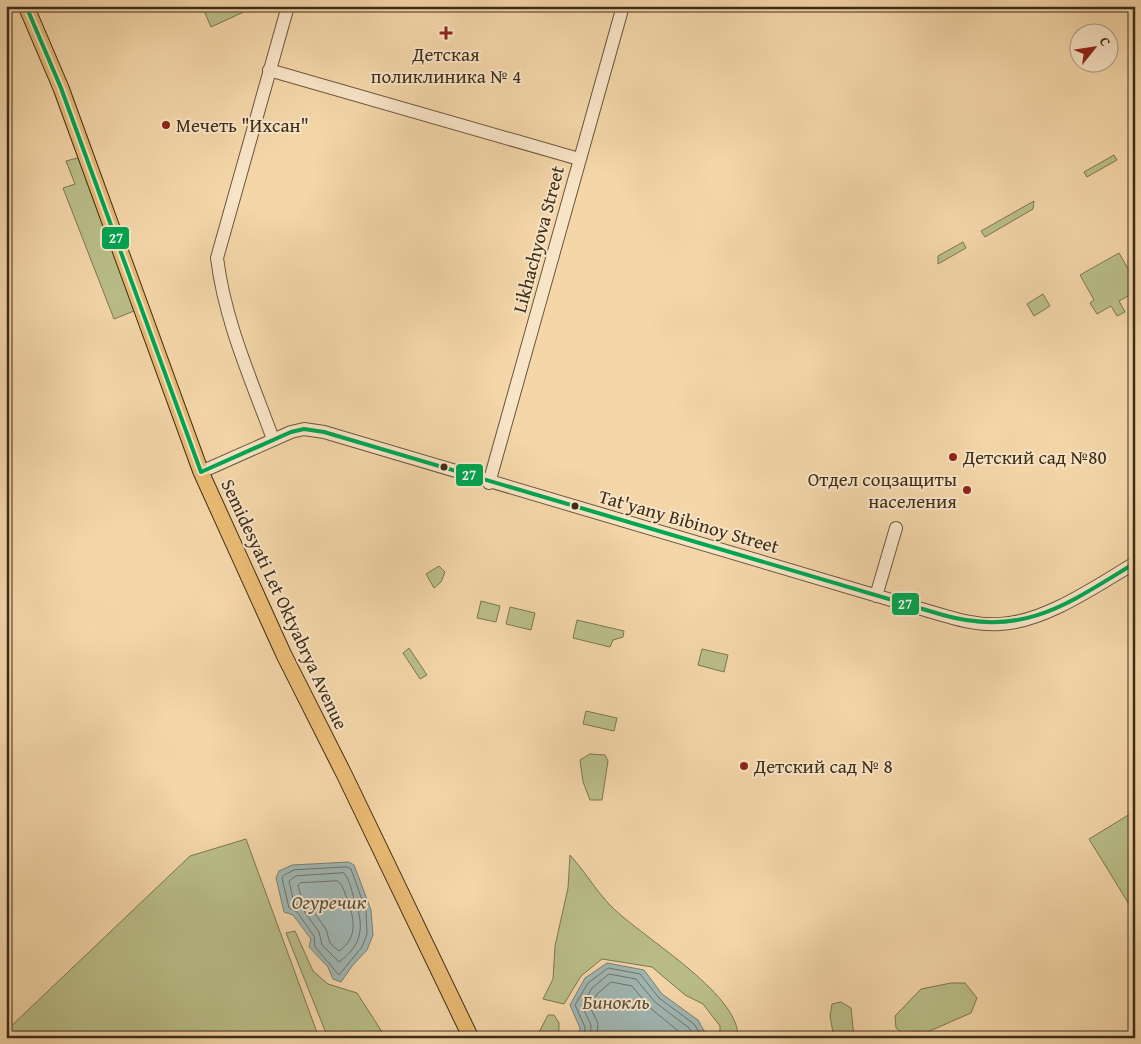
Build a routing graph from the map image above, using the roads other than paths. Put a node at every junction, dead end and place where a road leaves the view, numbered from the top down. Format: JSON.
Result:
{"nodes":[{"id":1,"x":26,"y":6,"type":"edge"},
{"id":2,"x":288,"y":6,"type":"edge"},
{"id":3,"x":623,"y":6,"type":"edge"},
{"id":4,"x":269,"y":70,"type":"junction"},
{"id":5,"x":579,"y":159,"type":"junction"},
{"id":6,"x":273,"y":439,"type":"junction"},
{"id":7,"x":202,"y":472,"type":"junction"},
{"id":8,"x":489,"y":482,"type":"junction"},
{"id":9,"x":896,"y":528,"type":"dead end"},
{"id":10,"x":1135,"y":563,"type":"edge"},
{"id":11,"x":876,"y":596,"type":"junction"},
{"id":12,"x":470,"y":1038,"type":"edge"}],
"edges":[{"from":1,"to":7,"type":"main road","name":"Semidesyati Let Oktyabrya Avenue"},
{"from":2,"to":4,"type":"street"},
{"from":3,"to":5,"type":"street","name":"Likhachyova Street"},
{"from":4,"to":5,"type":"street"},
{"from":4,"to":6,"type":"street"},
{"from":5,"to":8,"type":"street","name":"Likhachyova Street"},
{"from":6,"to":7,"type":"street","name":"Tat'yany Bibinoy Street"},
{"from":6,"to":8,"type":"street","name":"Tat'yany Bibinoy Street"},
{"from":7,"to":12,"type":"main road","name":"Semidesyati Let Oktyabrya Avenue"},
{"from":8,"to":11,"type":"street","name":"Tat'yany Bibinoy Street"},
{"from":9,"to":11,"type":"street"},
{"from":10,"to":11,"type":"street","name":"Tat'yany Bibinoy Street"}]}
